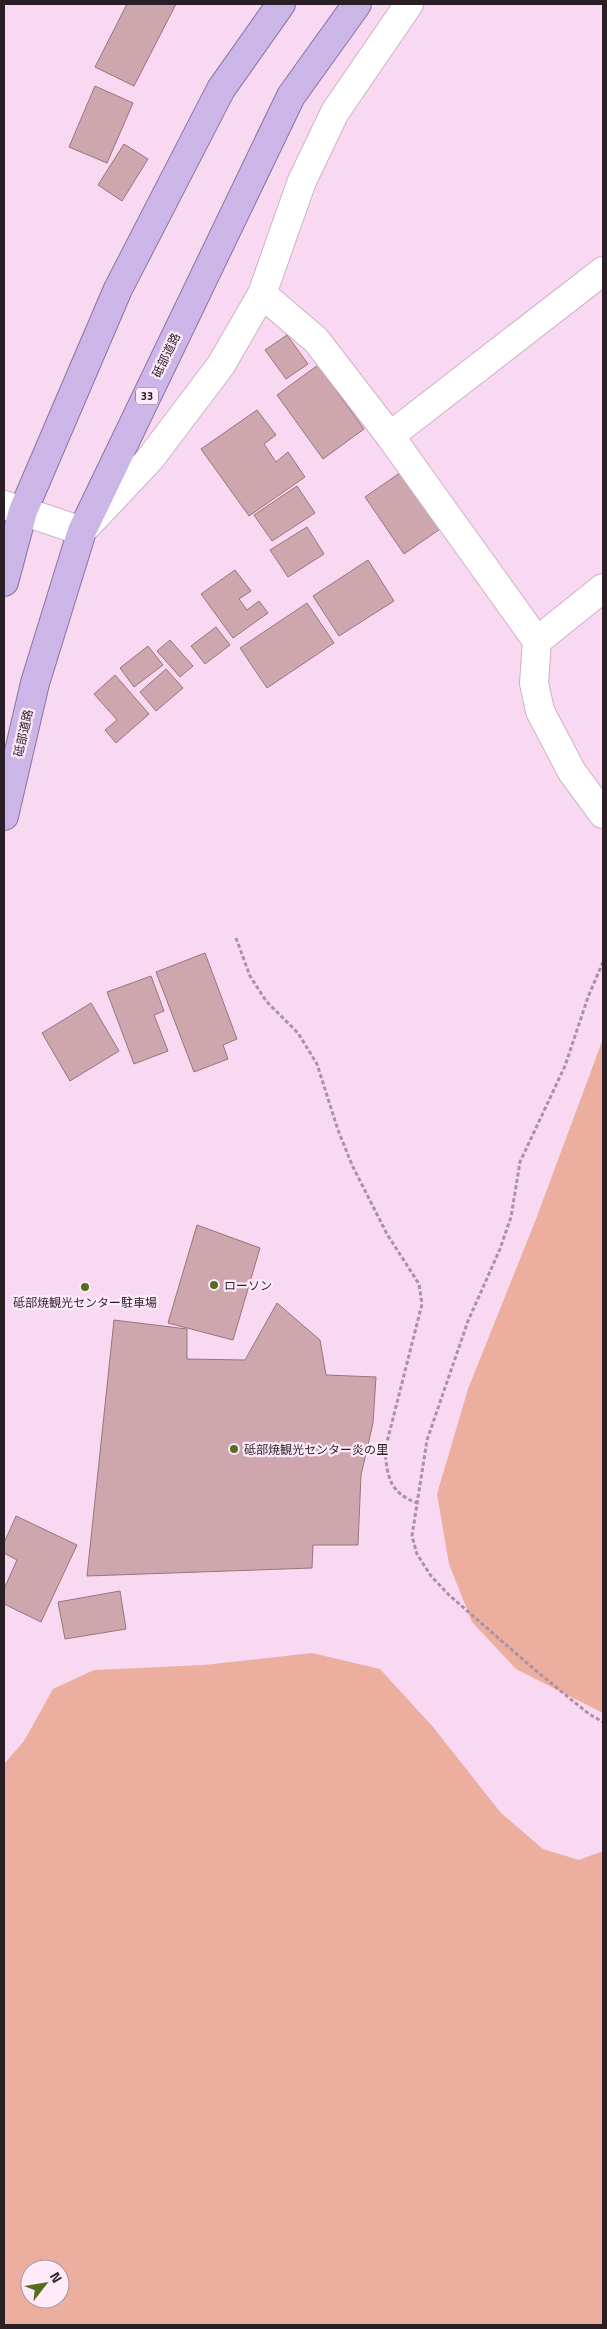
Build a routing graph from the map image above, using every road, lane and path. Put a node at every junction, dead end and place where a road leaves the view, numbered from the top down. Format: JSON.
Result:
{"nodes":[{"id":1,"x":281,"y":4,"type":"edge"},
{"id":2,"x":357,"y":4,"type":"edge"},
{"id":3,"x":410,"y":4,"type":"edge"},
{"id":4,"x":603,"y":271,"type":"edge"},
{"id":5,"x":262,"y":294,"type":"junction"},
{"id":6,"x":390,"y":436,"type":"junction"},
{"id":7,"x":13,"y":508,"type":"edge"},
{"id":8,"x":82,"y":531,"type":"junction"},
{"id":9,"x":4,"y":582,"type":"edge"},
{"id":10,"x":603,"y":588,"type":"edge"},
{"id":11,"x":537,"y":641,"type":"junction"},
{"id":12,"x":603,"y":814,"type":"edge"},
{"id":13,"x":4,"y":816,"type":"edge"},
{"id":14,"x":236,"y":938,"type":"dead end"},
{"id":15,"x":603,"y":962,"type":"edge"},
{"id":16,"x":417,"y":1503,"type":"junction"},
{"id":17,"x":603,"y":1722,"type":"edge"}],
"edges":[{"from":1,"to":7,"type":"highway"},
{"from":2,"to":8,"type":"highway","name":"砥部道路","number":"33"},
{"from":3,"to":5,"type":"street"},
{"from":4,"to":6,"type":"street"},
{"from":5,"to":6,"type":"street"},
{"from":5,"to":8,"type":"street"},
{"from":6,"to":11,"type":"street"},
{"from":7,"to":8,"type":"street"},
{"from":7,"to":9,"type":"highway"},
{"from":8,"to":13,"type":"highway","name":"砥部道路","number":"33"},
{"from":10,"to":11,"type":"street"},
{"from":11,"to":12,"type":"street"},
{"from":14,"to":16,"type":"path"},
{"from":15,"to":16,"type":"path"},
{"from":16,"to":17,"type":"path"}]}
